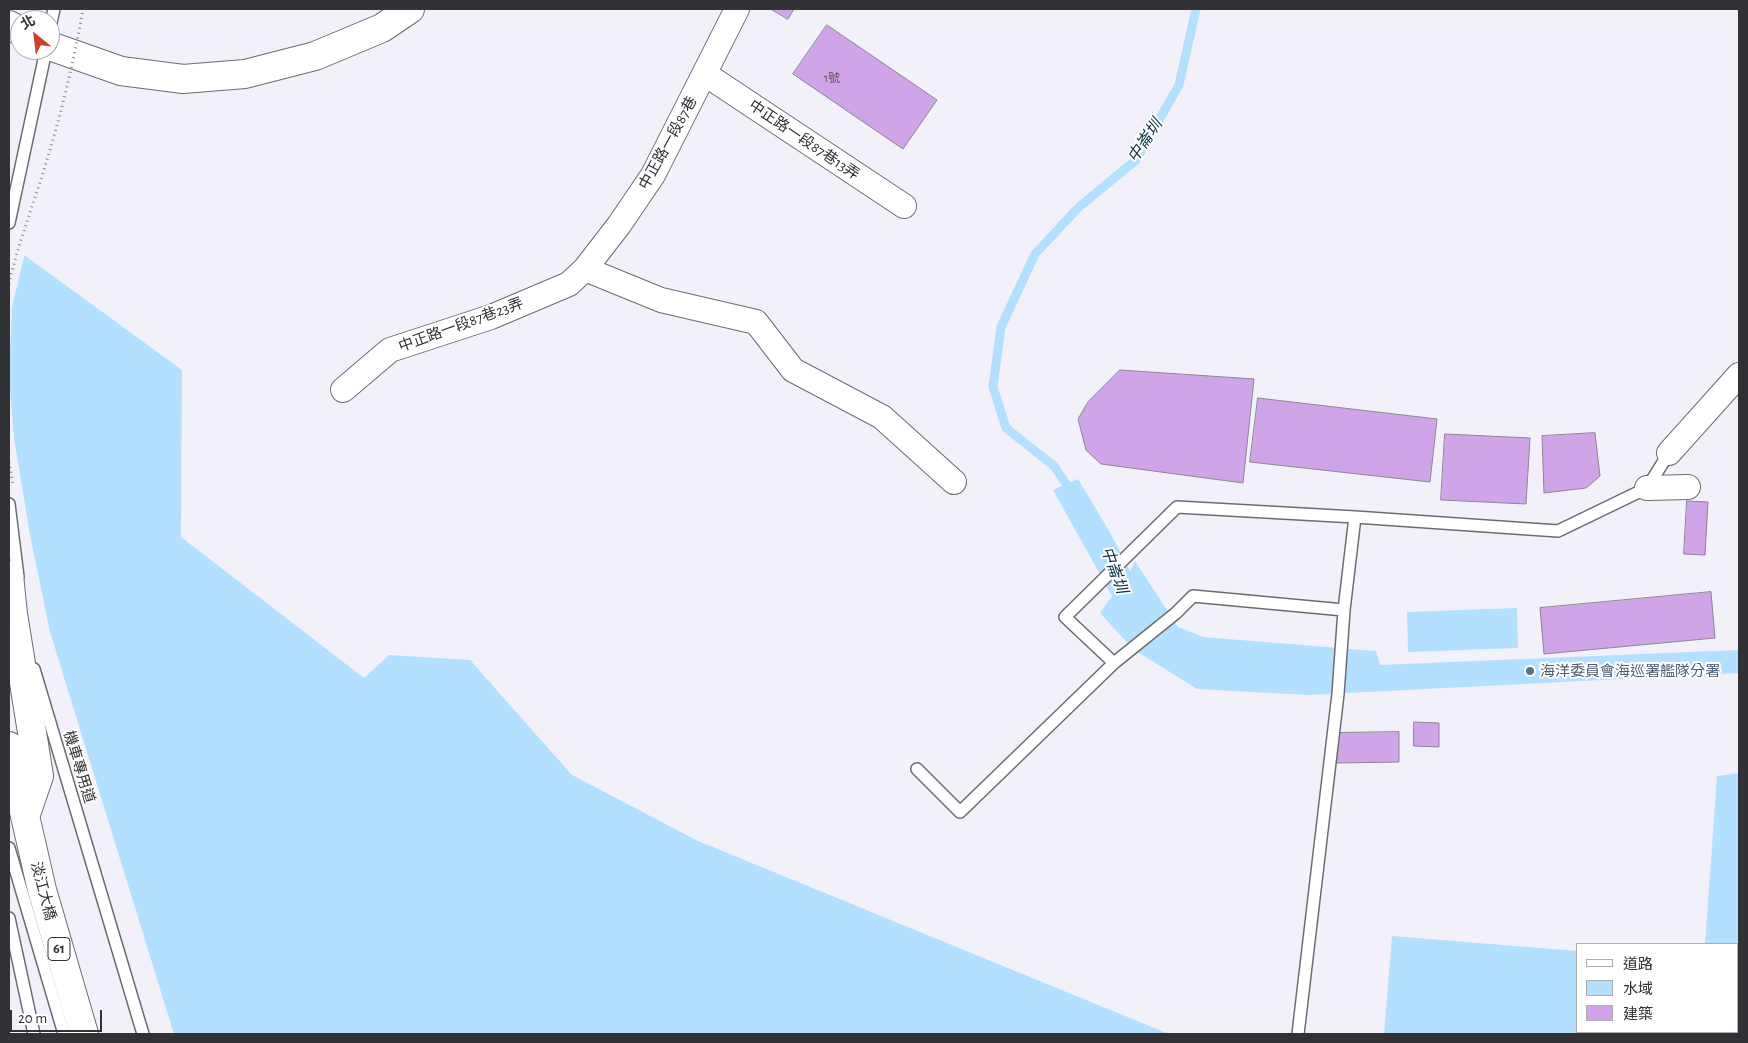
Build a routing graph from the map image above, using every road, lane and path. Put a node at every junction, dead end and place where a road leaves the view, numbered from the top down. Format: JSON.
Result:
{"nodes":[{"id":1,"x":84,"y":9,"type":"edge"},
{"id":2,"x":410,"y":9,"type":"edge"},
{"id":3,"x":736,"y":9,"type":"edge"},
{"id":4,"x":60,"y":50,"type":"edge"},
{"id":5,"x":44,"y":60,"type":"edge"},
{"id":6,"x":705,"y":74,"type":"junction"},
{"id":7,"x":904,"y":206,"type":"dead end"},
{"id":8,"x":9,"y":223,"type":"edge"},
{"id":9,"x":584,"y":269,"type":"junction"},
{"id":10,"x":9,"y":284,"type":"edge"},
{"id":11,"x":1739,"y":375,"type":"edge"},
{"id":12,"x":343,"y":390,"type":"dead end"},
{"id":13,"x":1669,"y":453,"type":"joint"},
{"id":14,"x":954,"y":482,"type":"dead end"},
{"id":15,"x":1688,"y":487,"type":"dead end"},
{"id":16,"x":1646,"y":488,"type":"junction"},
{"id":17,"x":9,"y":504,"type":"edge"},
{"id":18,"x":1355,"y":517,"type":"junction"},
{"id":19,"x":9,"y":575,"type":"edge"},
{"id":20,"x":1344,"y":610,"type":"junction"},
{"id":21,"x":1114,"y":663,"type":"junction"},
{"id":22,"x":9,"y":746,"type":"edge"},
{"id":23,"x":917,"y":769,"type":"dead end"},
{"id":24,"x":24,"y":817,"type":"junction"},
{"id":25,"x":9,"y":848,"type":"edge"},
{"id":26,"x":9,"y":918,"type":"edge"},
{"id":27,"x":34,"y":1034,"type":"edge"},
{"id":28,"x":64,"y":1034,"type":"edge"},
{"id":29,"x":84,"y":1034,"type":"edge"},
{"id":30,"x":143,"y":1034,"type":"edge"},
{"id":31,"x":1298,"y":1034,"type":"edge"}],
"edges":[{"from":1,"to":10,"type":"path","bridge":true},
{"from":2,"to":4,"type":"highway"},
{"from":3,"to":6,"type":"street","name":"中正路一段87巷"},
{"from":5,"to":8,"type":"lane"},
{"from":6,"to":7,"type":"street","name":"中正路一段87巷13弄"},
{"from":6,"to":9,"type":"street","name":"中正路一段87巷"},
{"from":9,"to":12,"type":"street","name":"中正路一段87巷23弄"},
{"from":9,"to":14,"type":"street"},
{"from":11,"to":13,"type":"street"},
{"from":13,"to":16,"type":"lane"},
{"from":15,"to":16,"type":"street"},
{"from":16,"to":18,"type":"lane"},
{"from":17,"to":30,"type":"lane","name":"機車專用道"},
{"from":18,"to":20,"type":"lane"},
{"from":18,"to":21,"type":"lane"},
{"from":19,"to":24,"type":"highway"},
{"from":20,"to":21,"type":"lane"},
{"from":20,"to":31,"type":"lane"},
{"from":21,"to":23,"type":"lane"},
{"from":22,"to":24,"type":"highway","name":"淡江大橋","number":"61"},
{"from":24,"to":29,"type":"highway","name":"淡江大橋","number":"61"},
{"from":25,"to":28,"type":"lane"},
{"from":26,"to":27,"type":"lane"}]}
